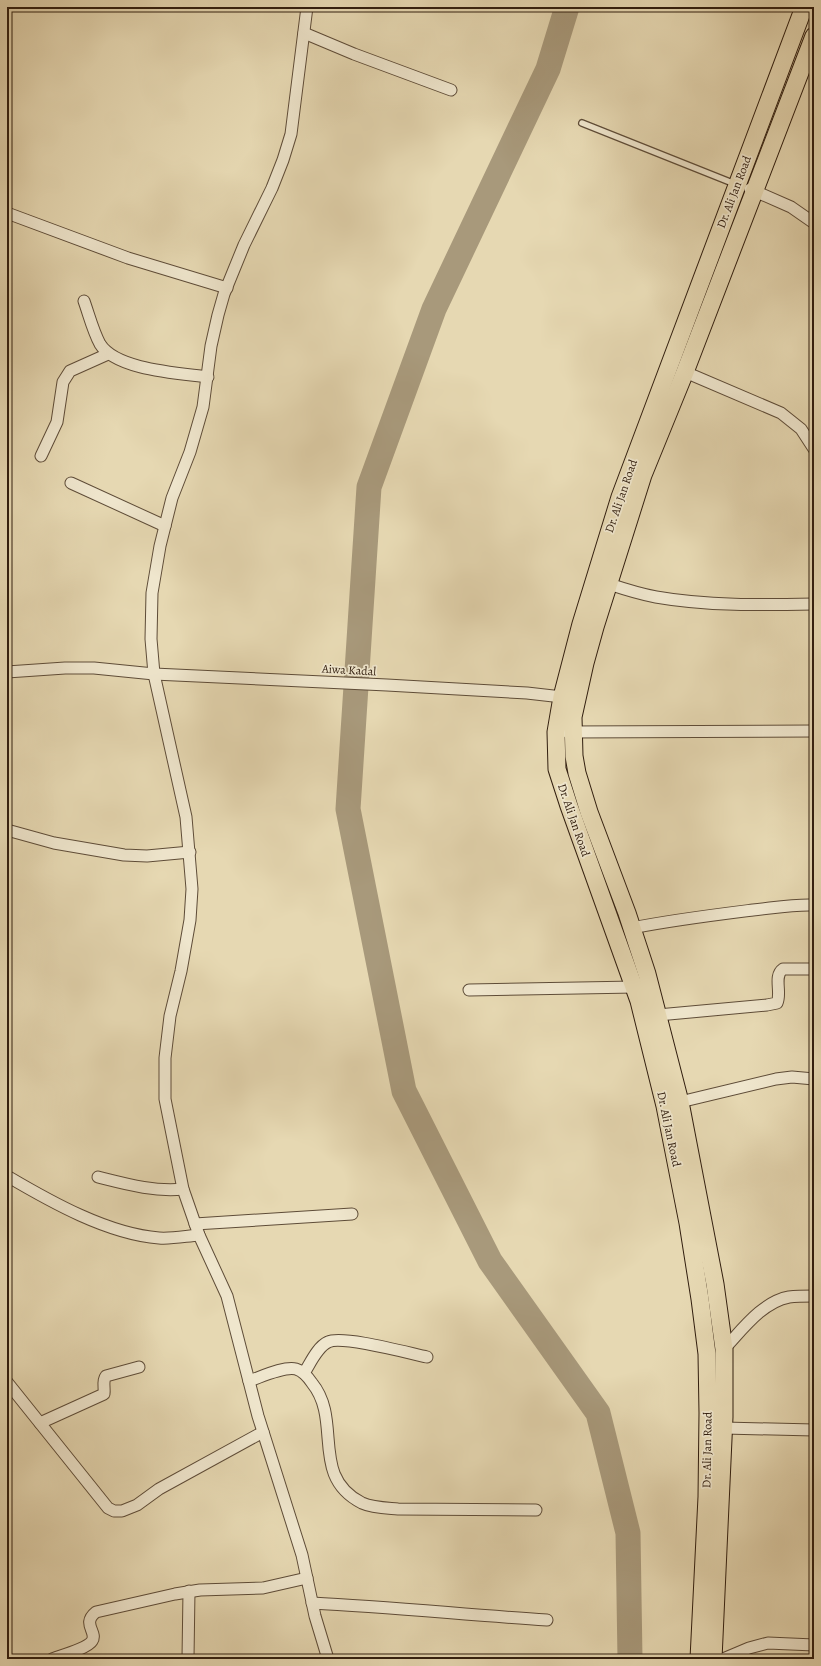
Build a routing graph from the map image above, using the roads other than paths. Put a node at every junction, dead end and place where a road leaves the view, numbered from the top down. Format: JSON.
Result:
{"nodes":[{"id":1,"x":308,"y":7,"type":"edge"},
{"id":2,"x":804,"y":7,"type":"edge"},
{"id":3,"x":304,"y":33,"type":"junction"},
{"id":4,"x":814,"y":36,"type":"edge"},
{"id":5,"x":451,"y":90,"type":"dead end"},
{"id":6,"x":582,"y":123,"type":"dead end"},
{"id":7,"x":737,"y":184,"type":"junction"},
{"id":8,"x":755,"y":190,"type":"junction"},
{"id":9,"x":7,"y":213,"type":"edge"},
{"id":10,"x":814,"y":223,"type":"edge"},
{"id":11,"x":226,"y":288,"type":"junction"},
{"id":12,"x":84,"y":301,"type":"dead end"},
{"id":13,"x":108,"y":354,"type":"junction"},
{"id":14,"x":685,"y":372,"type":"junction"},
{"id":15,"x":208,"y":377,"type":"junction"},
{"id":16,"x":814,"y":449,"type":"edge"},
{"id":17,"x":41,"y":456,"type":"dead end"},
{"id":18,"x":71,"y":483,"type":"dead end"},
{"id":19,"x":165,"y":526,"type":"junction"},
{"id":20,"x":608,"y":584,"type":"junction"},
{"id":21,"x":814,"y":604,"type":"edge"},
{"id":22,"x":7,"y":672,"type":"edge"},
{"id":23,"x":154,"y":674,"type":"junction"},
{"id":24,"x":562,"y":697,"type":"junction"},
{"id":25,"x":574,"y":731,"type":"junction"},
{"id":26,"x":814,"y":731,"type":"edge"},
{"id":27,"x":556,"y":732,"type":"junction"},
{"id":28,"x":7,"y":830,"type":"edge"},
{"id":29,"x":190,"y":852,"type":"junction"},
{"id":30,"x":814,"y":905,"type":"edge"},
{"id":31,"x":632,"y":928,"type":"junction"},
{"id":32,"x":814,"y":968,"type":"edge"},
{"id":33,"x":635,"y":987,"type":"junction"},
{"id":34,"x":469,"y":990,"type":"dead end"},
{"id":35,"x":658,"y":1015,"type":"junction"},
{"id":36,"x":814,"y":1079,"type":"edge"},
{"id":37,"x":680,"y":1102,"type":"junction"},
{"id":38,"x":98,"y":1177,"type":"dead end"},
{"id":39,"x":9,"y":1181,"type":"edge"},
{"id":40,"x":183,"y":1190,"type":"junction"},
{"id":41,"x":352,"y":1214,"type":"dead end"},
{"id":42,"x":195,"y":1224,"type":"junction"},
{"id":43,"x":199,"y":1235,"type":"junction"},
{"id":44,"x":814,"y":1296,"type":"edge"},
{"id":45,"x":724,"y":1349,"type":"junction"},
{"id":46,"x":427,"y":1357,"type":"dead end"},
{"id":47,"x":139,"y":1368,"type":"dead end"},
{"id":48,"x":304,"y":1373,"type":"junction"},
{"id":49,"x":249,"y":1381,"type":"junction"},
{"id":50,"x":7,"y":1382,"type":"edge"},
{"id":51,"x":40,"y":1423,"type":"junction"},
{"id":52,"x":724,"y":1428,"type":"junction"},
{"id":53,"x":814,"y":1430,"type":"edge"},
{"id":54,"x":263,"y":1432,"type":"junction"},
{"id":55,"x":536,"y":1510,"type":"dead end"},
{"id":56,"x":307,"y":1578,"type":"junction"},
{"id":57,"x":190,"y":1591,"type":"junction"},
{"id":58,"x":312,"y":1603,"type":"junction"},
{"id":59,"x":547,"y":1620,"type":"dead end"},
{"id":60,"x":814,"y":1644,"type":"edge"},
{"id":61,"x":188,"y":1658,"type":"edge"},
{"id":62,"x":52,"y":1659,"type":"edge"},
{"id":63,"x":328,"y":1659,"type":"edge"},
{"id":64,"x":699,"y":1659,"type":"edge"},
{"id":65,"x":713,"y":1659,"type":"edge"},
{"id":66,"x":723,"y":1659,"type":"edge"}],
"edges":[{"from":1,"to":3,"type":"street"},
{"from":2,"to":7,"type":"main road","name":"Dr. Ali Jan Road"},
{"from":3,"to":5,"type":"street"},
{"from":3,"to":11,"type":"street"},
{"from":4,"to":8,"type":"main road","name":"Dr. Ali Jan Road"},
{"from":6,"to":7,"type":"lane"},
{"from":7,"to":8,"type":"street"},
{"from":7,"to":24,"type":"main road","name":"Dr. Ali Jan Road"},
{"from":8,"to":10,"type":"street"},
{"from":8,"to":14,"type":"main road","name":"Dr. Ali Jan Road"},
{"from":9,"to":11,"type":"street"},
{"from":11,"to":15,"type":"street"},
{"from":12,"to":13,"type":"street"},
{"from":13,"to":15,"type":"street"},
{"from":13,"to":17,"type":"street"},
{"from":14,"to":16,"type":"street"},
{"from":14,"to":20,"type":"main road","name":"Dr. Ali Jan Road"},
{"from":15,"to":19,"type":"street"},
{"from":18,"to":19,"type":"street"},
{"from":19,"to":23,"type":"street"},
{"from":20,"to":21,"type":"street"},
{"from":20,"to":25,"type":"main road","name":"Dr. Ali Jan Road"},
{"from":22,"to":23,"type":"street","name":"Aiwa Kadal"},
{"from":23,"to":24,"type":"street","name":"Aiwa Kadal"},
{"from":23,"to":29,"type":"street"},
{"from":24,"to":27,"type":"main road","name":"Dr. Ali Jan Road"},
{"from":25,"to":26,"type":"street"},
{"from":25,"to":27,"type":"street"},
{"from":25,"to":31,"type":"main road","name":"Dr. Ali Jan Road"},
{"from":27,"to":33,"type":"main road","name":"Dr. Ali Jan Road"},
{"from":28,"to":29,"type":"street"},
{"from":29,"to":40,"type":"street"},
{"from":30,"to":31,"type":"street"},
{"from":31,"to":35,"type":"main road","name":"Dr. Ali Jan Road"},
{"from":32,"to":35,"type":"street"},
{"from":33,"to":34,"type":"street"},
{"from":33,"to":64,"type":"main road","name":"Dr. Ali Jan Road"},
{"from":35,"to":37,"type":"main road","name":"Dr. Ali Jan Road"},
{"from":36,"to":37,"type":"street"},
{"from":37,"to":45,"type":"main road","name":"Dr. Ali Jan Road"},
{"from":38,"to":40,"type":"street"},
{"from":39,"to":43,"type":"street"},
{"from":40,"to":42,"type":"street"},
{"from":41,"to":42,"type":"street"},
{"from":42,"to":43,"type":"street"},
{"from":43,"to":49,"type":"street"},
{"from":44,"to":45,"type":"street"},
{"from":45,"to":52,"type":"main road","name":"Dr. Ali Jan Road"},
{"from":46,"to":48,"type":"street"},
{"from":47,"to":51,"type":"street"},
{"from":48,"to":49,"type":"street"},
{"from":48,"to":55,"type":"street"},
{"from":49,"to":54,"type":"street"},
{"from":50,"to":51,"type":"street"},
{"from":51,"to":54,"type":"street"},
{"from":52,"to":53,"type":"street"},
{"from":52,"to":65,"type":"main road","name":"Dr. Ali Jan Road"},
{"from":54,"to":56,"type":"street"},
{"from":56,"to":57,"type":"street"},
{"from":56,"to":58,"type":"street"},
{"from":57,"to":61,"type":"street"},
{"from":57,"to":62,"type":"street"},
{"from":58,"to":59,"type":"street"},
{"from":58,"to":63,"type":"street"},
{"from":60,"to":66,"type":"street"}]}
